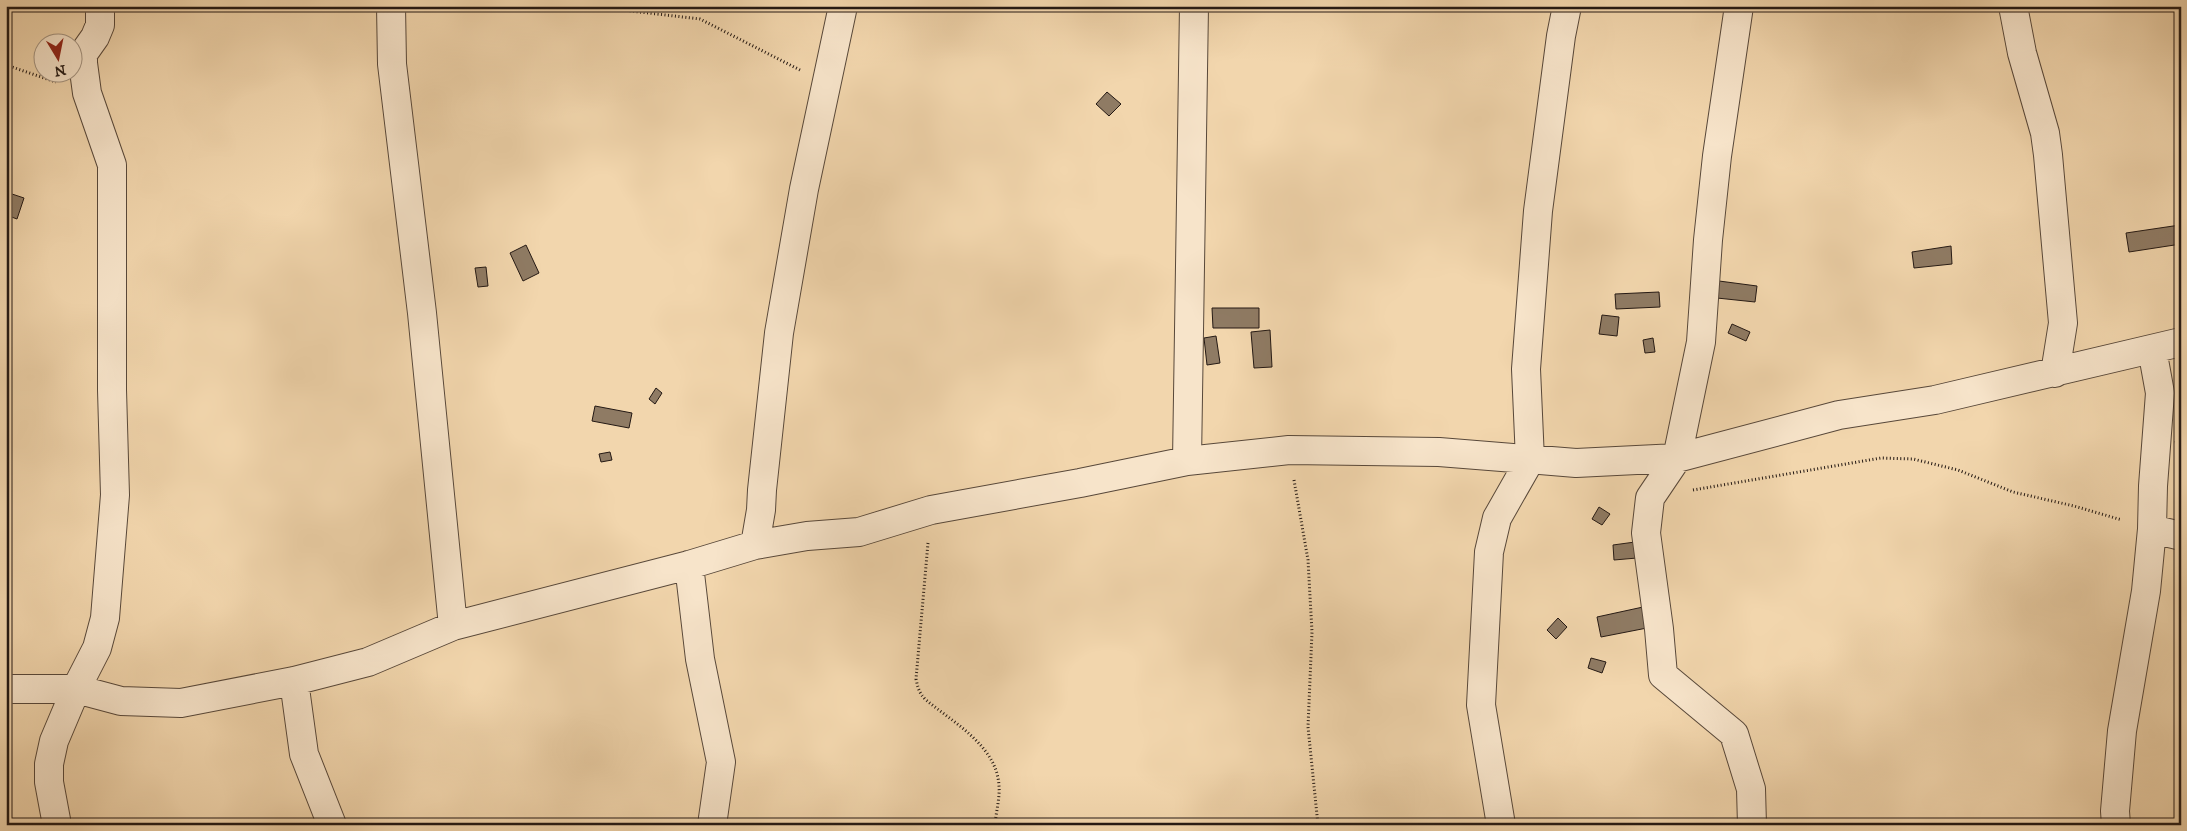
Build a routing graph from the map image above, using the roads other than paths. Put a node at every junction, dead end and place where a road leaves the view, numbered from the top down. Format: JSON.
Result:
{"nodes":[{"id":1,"x":100,"y":6,"type":"edge"},
{"id":2,"x":392,"y":6,"type":"edge"},
{"id":3,"x":843,"y":6,"type":"edge"},
{"id":4,"x":1194,"y":6,"type":"edge"},
{"id":5,"x":1567,"y":6,"type":"edge"},
{"id":6,"x":1739,"y":6,"type":"edge"},
{"id":7,"x":2013,"y":6,"type":"edge"},
{"id":8,"x":2181,"y":342,"type":"edge"},
{"id":9,"x":2152,"y":349,"type":"junction"},
{"id":10,"x":2055,"y":373,"type":"junction"},
{"id":11,"x":1677,"y":458,"type":"junction"},
{"id":12,"x":1530,"y":460,"type":"junction"},
{"id":13,"x":1187,"y":461,"type":"junction"},
{"id":14,"x":2152,"y":529,"type":"junction"},
{"id":15,"x":2181,"y":536,"type":"edge"},
{"id":16,"x":755,"y":545,"type":"junction"},
{"id":17,"x":689,"y":565,"type":"junction"},
{"id":18,"x":453,"y":626,"type":"junction"},
{"id":19,"x":294,"y":681,"type":"junction"},
{"id":20,"x":76,"y":688,"type":"junction"},
{"id":21,"x":6,"y":689,"type":"edge"},
{"id":22,"x":57,"y":825,"type":"edge"},
{"id":23,"x":332,"y":825,"type":"edge"},
{"id":24,"x":712,"y":825,"type":"edge"},
{"id":25,"x":1501,"y":825,"type":"edge"},
{"id":26,"x":1752,"y":825,"type":"edge"},
{"id":27,"x":2116,"y":825,"type":"edge"}],
"edges":[{"from":1,"to":20,"type":"street"},
{"from":2,"to":18,"type":"street"},
{"from":3,"to":16,"type":"street"},
{"from":4,"to":13,"type":"street"},
{"from":5,"to":12,"type":"street"},
{"from":6,"to":11,"type":"street"},
{"from":7,"to":10,"type":"street"},
{"from":8,"to":9,"type":"street"},
{"from":9,"to":10,"type":"street"},
{"from":9,"to":14,"type":"street"},
{"from":10,"to":11,"type":"street"},
{"from":11,"to":12,"type":"street"},
{"from":11,"to":26,"type":"street"},
{"from":12,"to":13,"type":"street"},
{"from":12,"to":25,"type":"street"},
{"from":13,"to":16,"type":"street"},
{"from":14,"to":15,"type":"street"},
{"from":14,"to":27,"type":"street"},
{"from":16,"to":17,"type":"street"},
{"from":17,"to":18,"type":"street"},
{"from":17,"to":24,"type":"street"},
{"from":18,"to":19,"type":"street"},
{"from":19,"to":20,"type":"street"},
{"from":19,"to":23,"type":"street"},
{"from":20,"to":21,"type":"street"},
{"from":20,"to":22,"type":"street"}]}
